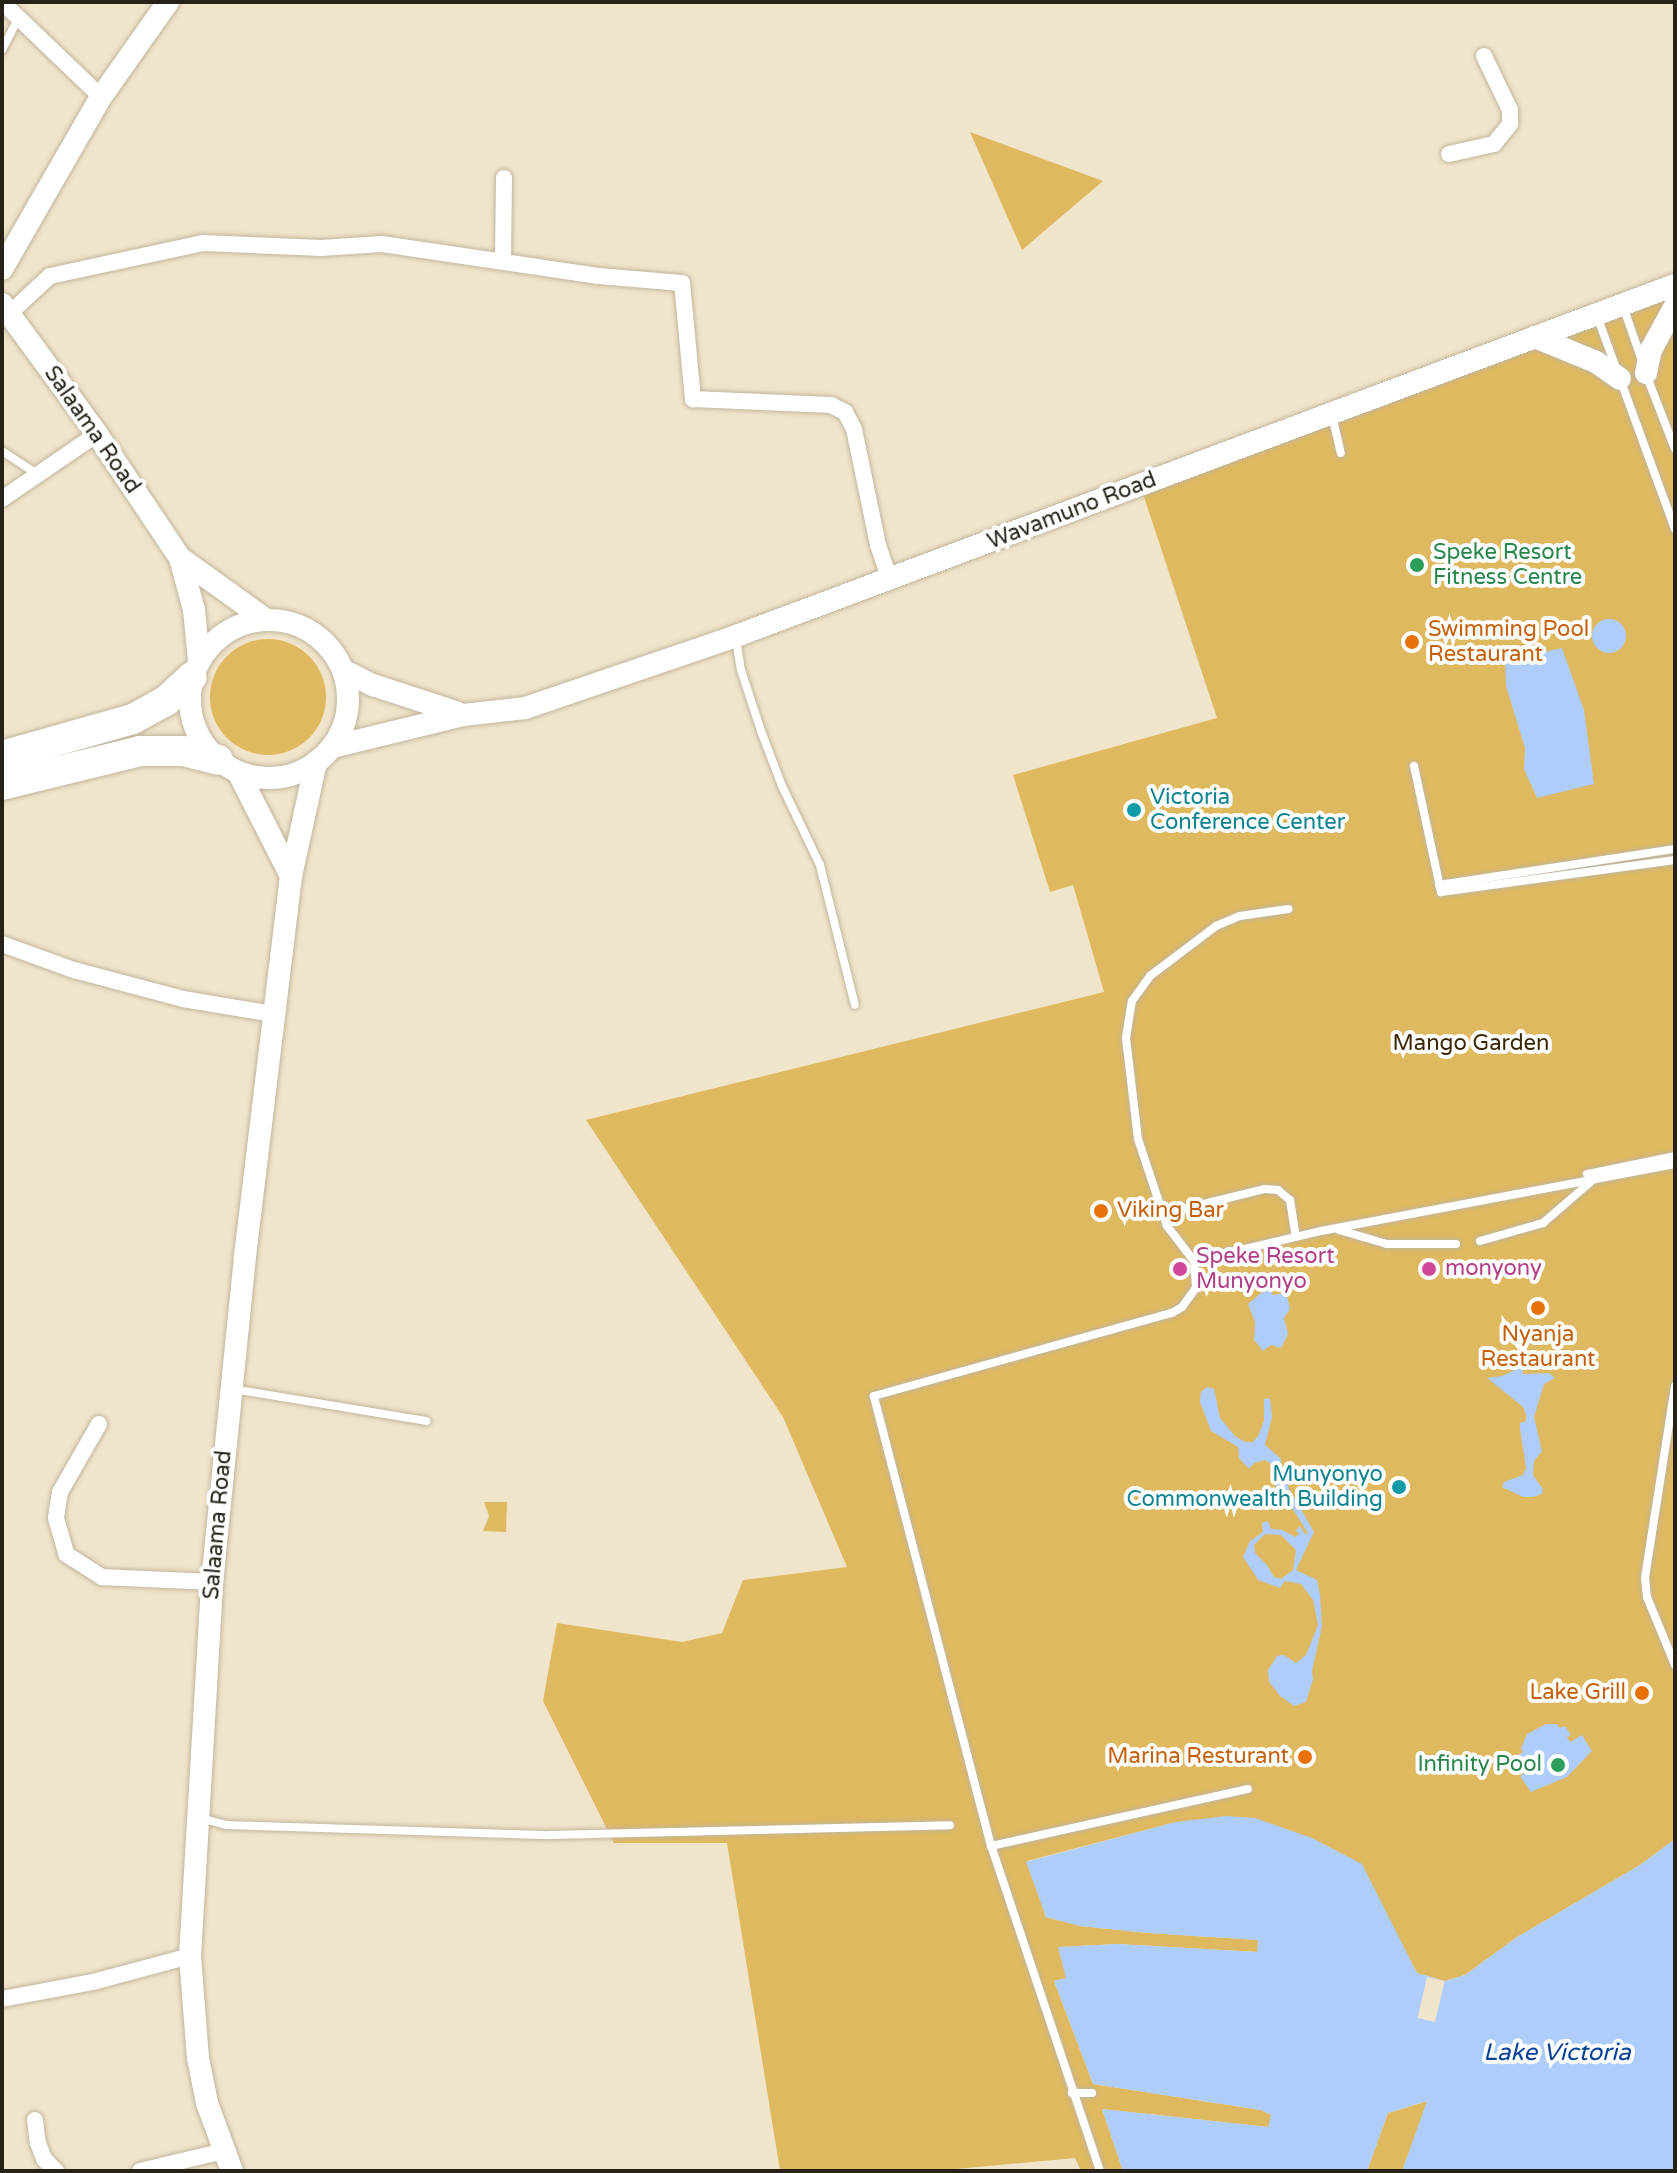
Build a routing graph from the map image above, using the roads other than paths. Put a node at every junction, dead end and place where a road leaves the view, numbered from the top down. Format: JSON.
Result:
{"nodes":[{"id":1,"x":2,"y":2,"type":"edge"},
{"id":2,"x":168,"y":2,"type":"edge"},
{"id":3,"x":19,"y":18,"type":"junction"},
{"id":4,"x":6,"y":35,"type":"edge"},
{"id":5,"x":2,"y":50,"type":"edge"},
{"id":6,"x":1484,"y":56,"type":"dead end"},
{"id":7,"x":101,"y":97,"type":"junction"},
{"id":8,"x":1449,"y":154,"type":"dead end"},
{"id":9,"x":504,"y":178,"type":"dead end"},
{"id":10,"x":503,"y":260,"type":"junction"},
{"id":11,"x":2,"y":269,"type":"edge"},
{"id":12,"x":1675,"y":285,"type":"edge"},
{"id":13,"x":1623,"y":305,"type":"junction"},
{"id":14,"x":1675,"y":306,"type":"edge"},
{"id":15,"x":6,"y":309,"type":"edge"},
{"id":16,"x":1596,"y":314,"type":"junction"},
{"id":17,"x":1535,"y":337,"type":"junction"},
{"id":18,"x":1646,"y":373,"type":"junction"},
{"id":19,"x":1620,"y":379,"type":"junction"},
{"id":20,"x":1332,"y":413,"type":"junction"},
{"id":21,"x":97,"y":434,"type":"junction"},
{"id":22,"x":1675,"y":449,"type":"edge"},
{"id":23,"x":2,"y":451,"type":"edge"},
{"id":24,"x":1341,"y":453,"type":"dead end"},
{"id":25,"x":37,"y":474,"type":"junction"},
{"id":26,"x":2,"y":499,"type":"edge"},
{"id":27,"x":1675,"y":529,"type":"edge"},
{"id":28,"x":180,"y":558,"type":"junction"},
{"id":29,"x":890,"y":579,"type":"junction"},
{"id":30,"x":265,"y":619,"type":"junction"},
{"id":31,"x":736,"y":636,"type":"junction"},
{"id":32,"x":196,"y":669,"type":"junction"},
{"id":33,"x":343,"y":670,"type":"junction"},
{"id":34,"x":463,"y":715,"type":"junction"},
{"id":35,"x":324,"y":755,"type":"junction"},
{"id":36,"x":2,"y":756,"type":"edge"},
{"id":37,"x":228,"y":766,"type":"junction"},
{"id":38,"x":1414,"y":766,"type":"dead end"},
{"id":39,"x":2,"y":785,"type":"edge"},
{"id":40,"x":1675,"y":849,"type":"edge"},
{"id":41,"x":1675,"y":860,"type":"edge"},
{"id":42,"x":291,"y":876,"type":"junction"},
{"id":43,"x":1440,"y":888,"type":"junction"},
{"id":44,"x":1288,"y":909,"type":"dead end"},
{"id":45,"x":2,"y":944,"type":"edge"},
{"id":46,"x":855,"y":1005,"type":"dead end"},
{"id":47,"x":274,"y":1014,"type":"junction"},
{"id":48,"x":1675,"y":1156,"type":"edge"},
{"id":49,"x":1675,"y":1164,"type":"edge"},
{"id":50,"x":1594,"y":1178,"type":"junction"},
{"id":51,"x":1163,"y":1214,"type":"junction"},
{"id":52,"x":1337,"y":1229,"type":"junction"},
{"id":53,"x":1321,"y":1231,"type":"junction"},
{"id":54,"x":1296,"y":1237,"type":"junction"},
{"id":55,"x":1480,"y":1241,"type":"dead end"},
{"id":56,"x":1456,"y":1244,"type":"dead end"},
{"id":57,"x":1194,"y":1261,"type":"junction"},
{"id":58,"x":1675,"y":1386,"type":"edge"},
{"id":59,"x":232,"y":1389,"type":"junction"},
{"id":60,"x":426,"y":1421,"type":"dead end"},
{"id":61,"x":99,"y":1424,"type":"dead end"},
{"id":62,"x":212,"y":1582,"type":"junction"},
{"id":63,"x":1675,"y":1665,"type":"edge"},
{"id":64,"x":1248,"y":1789,"type":"dead end"},
{"id":65,"x":198,"y":1817,"type":"junction"},
{"id":66,"x":950,"y":1825,"type":"dead end"},
{"id":67,"x":991,"y":1846,"type":"junction"},
{"id":68,"x":190,"y":1956,"type":"junction"},
{"id":69,"x":2,"y":1999,"type":"edge"},
{"id":70,"x":1072,"y":2093,"type":"junction"},
{"id":71,"x":1092,"y":2093,"type":"dead end"},
{"id":72,"x":35,"y":2120,"type":"dead end"},
{"id":73,"x":228,"y":2161,"type":"edge"},
{"id":74,"x":56,"y":2171,"type":"edge"},
{"id":75,"x":140,"y":2171,"type":"edge"},
{"id":76,"x":1100,"y":2171,"type":"edge"}],
"edges":[{"from":1,"to":3,"type":"street"},
{"from":2,"to":7,"type":"main road"},
{"from":3,"to":4,"type":"lane"},
{"from":3,"to":7,"type":"street"},
{"from":4,"to":5,"type":"lane"},
{"from":6,"to":8,"type":"street"},
{"from":7,"to":11,"type":"main road"},
{"from":9,"to":10,"type":"street"},
{"from":10,"to":15,"type":"street"},
{"from":10,"to":29,"type":"street"},
{"from":12,"to":13,"type":"main road","name":"Wavamuno Road"},
{"from":13,"to":16,"type":"main road","name":"Wavamuno Road"},
{"from":13,"to":18,"type":"lane"},
{"from":14,"to":18,"type":"main road"},
{"from":15,"to":21,"type":"main road","name":"Salaama Road"},
{"from":16,"to":17,"type":"main road","name":"Wavamuno Road"},
{"from":16,"to":19,"type":"lane"},
{"from":17,"to":19,"type":"main road"},
{"from":17,"to":20,"type":"main road","name":"Wavamuno Road"},
{"from":18,"to":22,"type":"lane"},
{"from":19,"to":27,"type":"lane"},
{"from":20,"to":24,"type":"lane"},
{"from":20,"to":29,"type":"main road","name":"Wavamuno Road"},
{"from":21,"to":25,"type":"street"},
{"from":21,"to":28,"type":"main road","name":"Salaama Road"},
{"from":23,"to":25,"type":"lane"},
{"from":25,"to":26,"type":"street"},
{"from":28,"to":30,"type":"main road","name":"Salaama Road"},
{"from":28,"to":32,"type":"main road","name":"Salaama Road"},
{"from":29,"to":31,"type":"main road","name":"Wavamuno Road"},
{"from":30,"to":32,"type":"main road"},
{"from":30,"to":33,"type":"main road"},
{"from":31,"to":34,"type":"main road","name":"Wavamuno Road"},
{"from":31,"to":46,"type":"lane"},
{"from":32,"to":36,"type":"highway"},
{"from":32,"to":37,"type":"main road"},
{"from":33,"to":34,"type":"main road","name":"Wavamuno Road"},
{"from":33,"to":35,"type":"main road"},
{"from":34,"to":35,"type":"main road","name":"Wavamuno Road"},
{"from":35,"to":37,"type":"main road"},
{"from":35,"to":42,"type":"main road","name":"Salaama Road"},
{"from":37,"to":39,"type":"highway"},
{"from":37,"to":42,"type":"main road"},
{"from":38,"to":43,"type":"lane"},
{"from":40,"to":43,"type":"lane"},
{"from":41,"to":43,"type":"lane"},
{"from":42,"to":47,"type":"main road","name":"Salaama Road"},
{"from":44,"to":51,"type":"lane"},
{"from":45,"to":47,"type":"street"},
{"from":47,"to":59,"type":"main road","name":"Salaama Road"},
{"from":48,"to":53,"type":"lane"},
{"from":49,"to":50,"type":"lane"},
{"from":50,"to":52,"type":"lane"},
{"from":50,"to":55,"type":"lane"},
{"from":51,"to":54,"type":"lane"},
{"from":51,"to":57,"type":"lane"},
{"from":52,"to":53,"type":"lane"},
{"from":52,"to":56,"type":"lane"},
{"from":53,"to":54,"type":"lane"},
{"from":54,"to":57,"type":"lane"},
{"from":57,"to":67,"type":"lane"},
{"from":58,"to":63,"type":"lane"},
{"from":59,"to":60,"type":"lane"},
{"from":59,"to":62,"type":"main road","name":"Salaama Road"},
{"from":61,"to":62,"type":"street"},
{"from":62,"to":65,"type":"main road","name":"Salaama Road"},
{"from":64,"to":67,"type":"lane"},
{"from":65,"to":66,"type":"lane"},
{"from":65,"to":68,"type":"main road","name":"Salaama Road"},
{"from":67,"to":70,"type":"lane"},
{"from":68,"to":69,"type":"street"},
{"from":68,"to":73,"type":"main road","name":"Salaama Road"},
{"from":70,"to":71,"type":"lane"},
{"from":70,"to":76,"type":"lane"},
{"from":72,"to":74,"type":"street"},
{"from":73,"to":75,"type":"street"}]}
